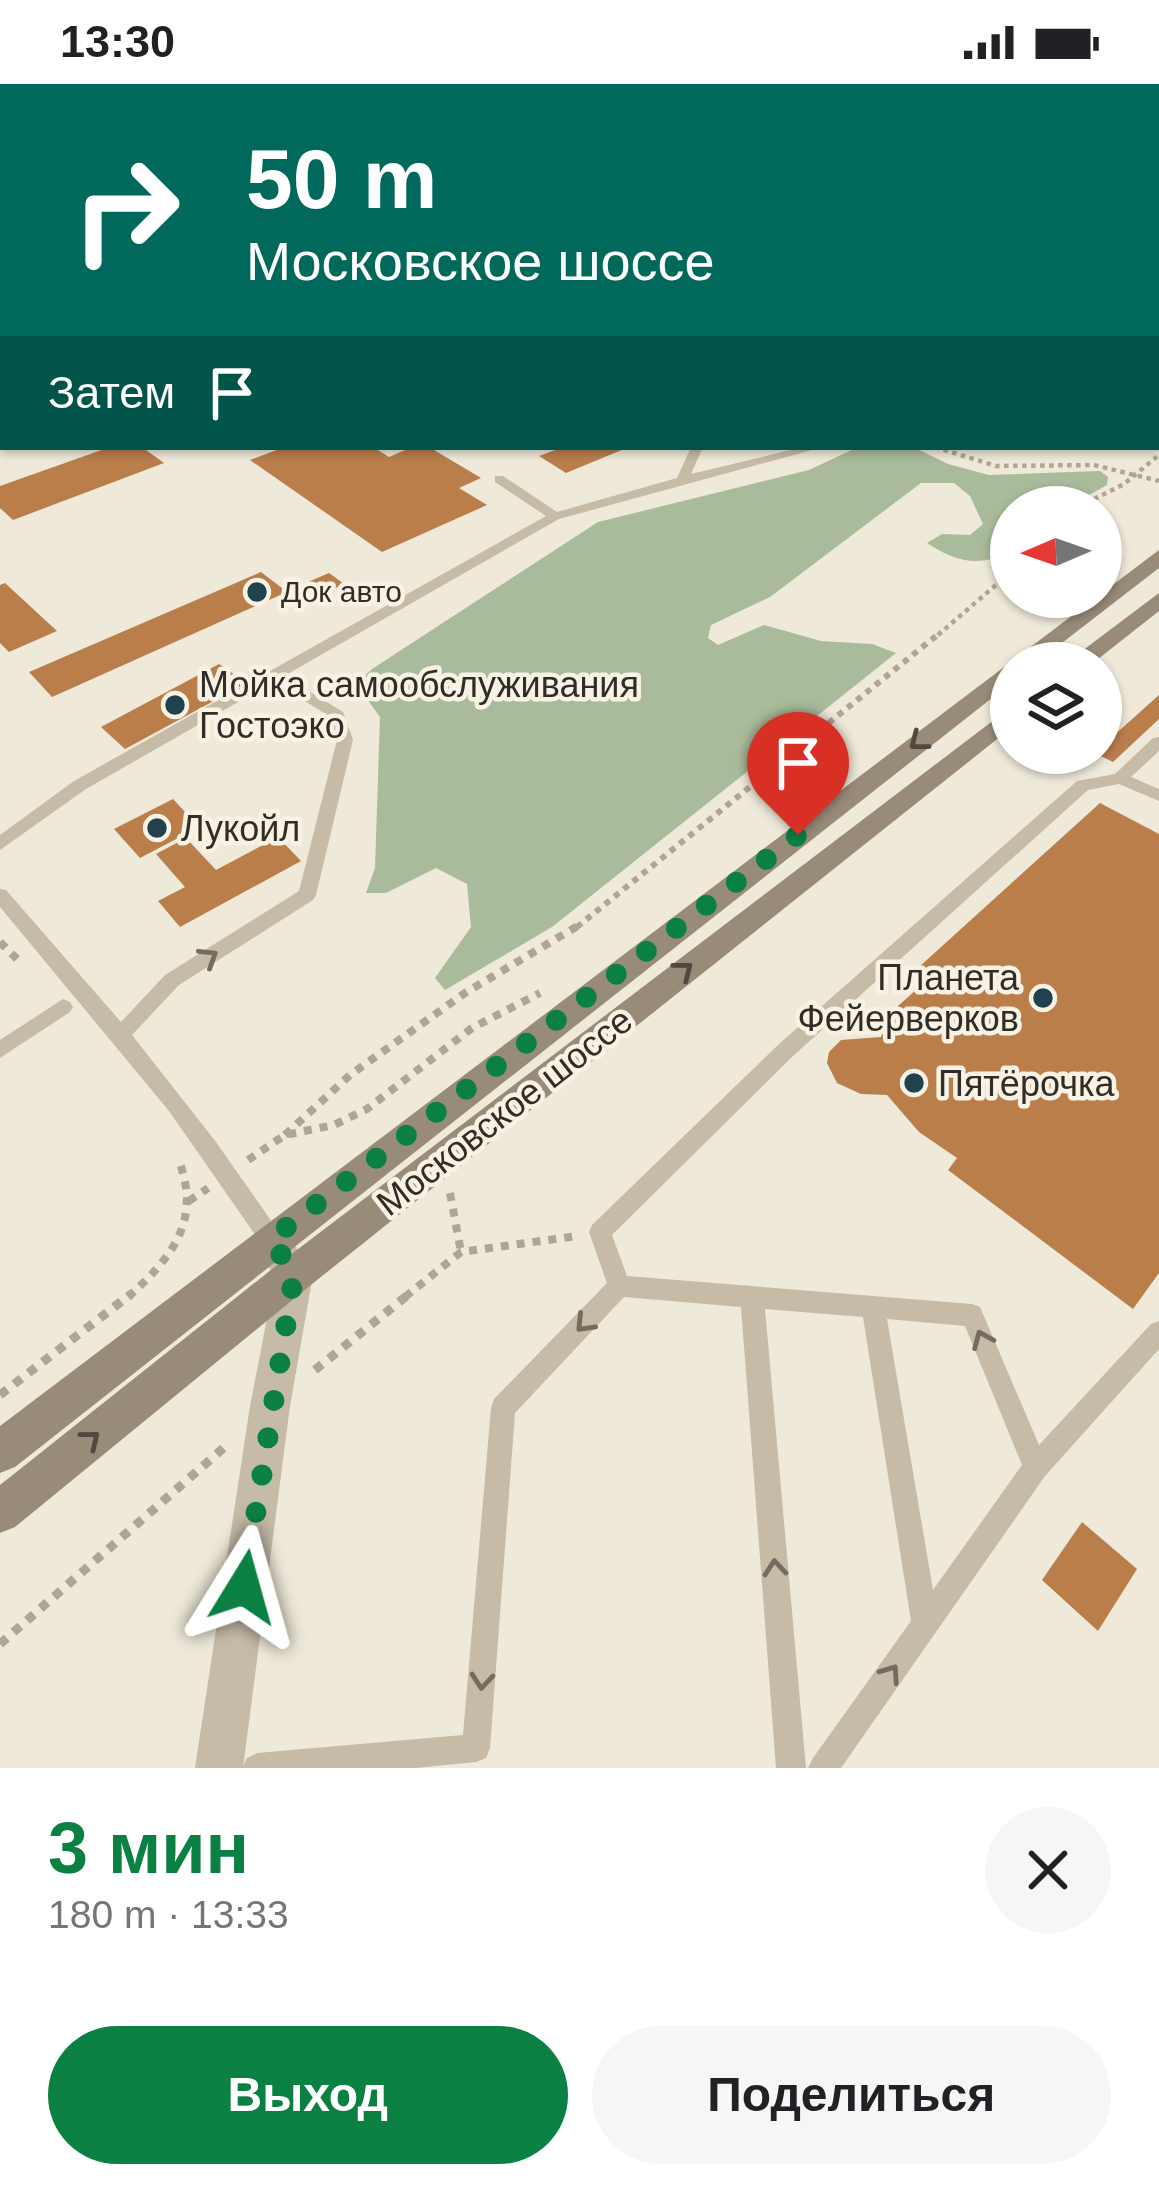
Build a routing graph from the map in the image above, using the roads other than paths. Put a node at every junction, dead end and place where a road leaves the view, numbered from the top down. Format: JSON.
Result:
{"nodes":[{"id":1,"x":696,"y":450,"type":"edge"},
{"id":2,"x":805,"y":450,"type":"edge"},
{"id":3,"x":499,"y":479,"type":"dead end"},
{"id":4,"x":682,"y":480,"type":"junction"},
{"id":5,"x":555,"y":516,"type":"junction"},
{"id":6,"x":1157,"y":559,"type":"edge"},
{"id":7,"x":1159,"y":600,"type":"edge"},
{"id":8,"x":1048,"y":642,"type":"edge"},
{"id":9,"x":1105,"y":642,"type":"edge"},
{"id":10,"x":274,"y":677,"type":"junction"},
{"id":11,"x":990,"y":688,"type":"edge"},
{"id":12,"x":990,"y":731,"type":"edge"},
{"id":13,"x":1159,"y":742,"type":"edge"},
{"id":14,"x":1120,"y":778,"type":"junction"},
{"id":15,"x":1159,"y":795,"type":"edge"},
{"id":16,"x":0,"y":844,"type":"edge"},
{"id":17,"x":0,"y":895,"type":"edge"},
{"id":18,"x":63,"y":1006,"type":"road end"},
{"id":19,"x":122,"y":1033,"type":"junction"},
{"id":20,"x":0,"y":1050,"type":"edge"},
{"id":21,"x":283,"y":1257,"type":"junction"},
{"id":22,"x":620,"y":1286,"type":"junction"},
{"id":23,"x":752,"y":1297,"type":"junction"},
{"id":24,"x":873,"y":1307,"type":"junction"},
{"id":25,"x":1159,"y":1332,"type":"edge"},
{"id":26,"x":0,"y":1452,"type":"edge"},
{"id":27,"x":1036,"y":1467,"type":"junction"},
{"id":28,"x":0,"y":1512,"type":"edge"},
{"id":29,"x":925,"y":1624,"type":"junction"},
{"id":30,"x":483,"y":1758,"type":"edge"},
{"id":31,"x":219,"y":1768,"type":"edge"},
{"id":32,"x":257,"y":1768,"type":"edge"},
{"id":33,"x":791,"y":1768,"type":"edge"},
{"id":34,"x":823,"y":1768,"type":"edge"}],
"edges":[{"from":1,"to":4,"type":"lane"},
{"from":2,"to":4,"type":"lane"},
{"from":3,"to":5,"type":"lane"},
{"from":4,"to":5,"type":"lane"},
{"from":5,"to":10,"type":"lane"},
{"from":6,"to":8,"type":"main road"},
{"from":7,"to":9,"type":"main road"},
{"from":10,"to":16,"type":"lane"},
{"from":19,"to":10,"type":"lane","one_way":true},
{"from":11,"to":21,"type":"main road","name":"Московское шоссе","one_way":true},
{"from":21,"to":12,"type":"main road","name":"Московское шоссе","one_way":true},
{"from":13,"to":14,"type":"lane"},
{"from":14,"to":15,"type":"lane"},
{"from":14,"to":22,"type":"lane"},
{"from":17,"to":19,"type":"lane"},
{"from":18,"to":20,"type":"lane"},
{"from":19,"to":21,"type":"lane"},
{"from":21,"to":26,"type":"main road","name":"Московское шоссе"},
{"from":28,"to":21,"type":"main road","name":"Московское шоссе","one_way":true},
{"from":21,"to":31,"type":"street"},
{"from":22,"to":23,"type":"lane"},
{"from":22,"to":30,"type":"lane","one_way":true},
{"from":23,"to":24,"type":"lane"},
{"from":33,"to":23,"type":"lane","one_way":true},
{"from":27,"to":24,"type":"lane","one_way":true},
{"from":24,"to":29,"type":"lane"},
{"from":25,"to":27,"type":"lane"},
{"from":27,"to":29,"type":"lane"},
{"from":34,"to":29,"type":"lane","one_way":true},
{"from":30,"to":32,"type":"lane"}]}
